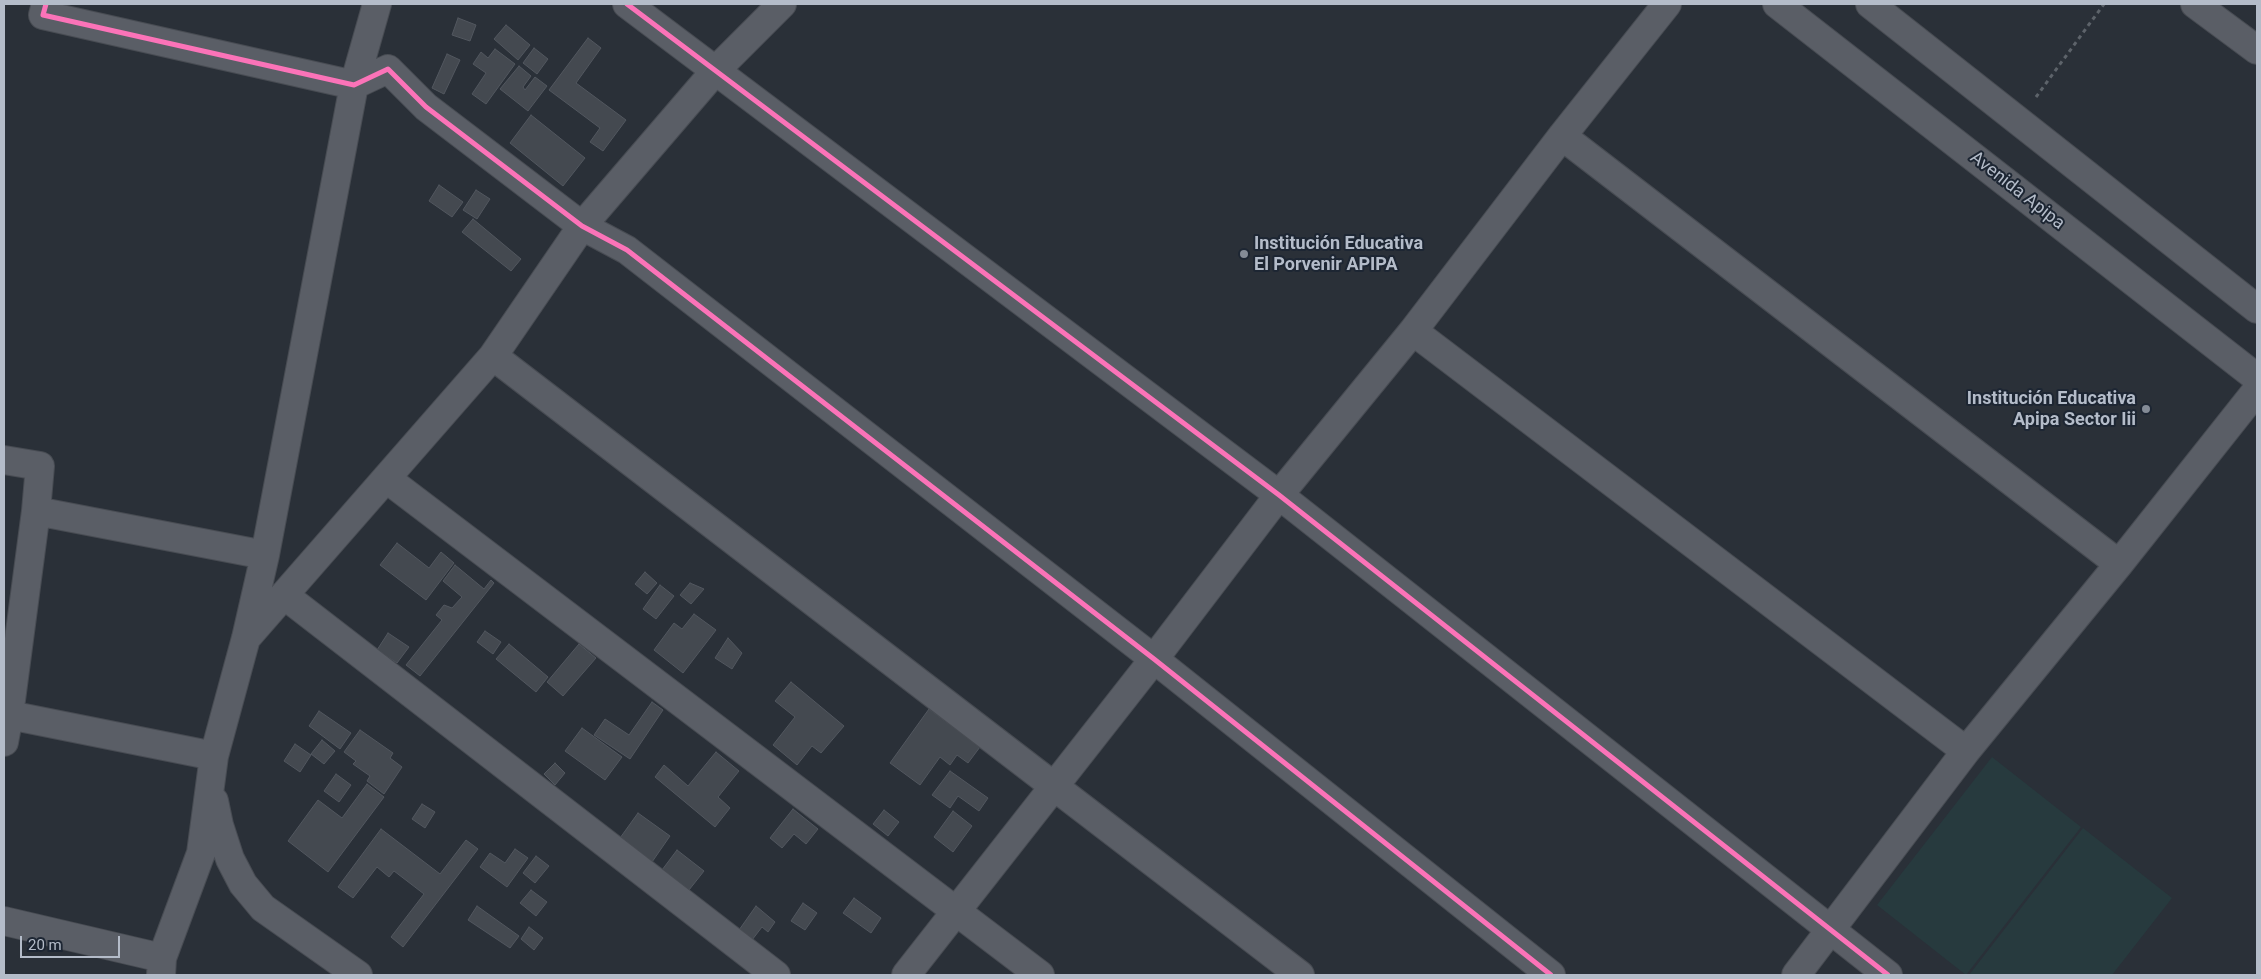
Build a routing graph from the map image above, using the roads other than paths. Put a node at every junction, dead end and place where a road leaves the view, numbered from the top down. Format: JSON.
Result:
{"nodes":[{"id":1,"x":46,"y":4,"type":"edge"},
{"id":2,"x":377,"y":4,"type":"edge"},
{"id":3,"x":627,"y":4,"type":"edge"},
{"id":4,"x":782,"y":4,"type":"edge"},
{"id":5,"x":1667,"y":4,"type":"edge"},
{"id":6,"x":1777,"y":4,"type":"edge"},
{"id":7,"x":1870,"y":4,"type":"edge"},
{"id":8,"x":2195,"y":4,"type":"edge"},
{"id":9,"x":2257,"y":50,"type":"edge"},
{"id":10,"x":716,"y":70,"type":"junction"},
{"id":11,"x":354,"y":85,"type":"junction"},
{"id":12,"x":1562,"y":136,"type":"junction"},
{"id":13,"x":582,"y":226,"type":"junction"},
{"id":14,"x":2257,"y":309,"type":"edge"},
{"id":15,"x":1413,"y":331,"type":"junction"},
{"id":16,"x":493,"y":356,"type":"junction"},
{"id":17,"x":2257,"y":378,"type":"edge"},
{"id":18,"x":2257,"y":390,"type":"edge"},
{"id":19,"x":4,"y":460,"type":"edge"},
{"id":20,"x":387,"y":479,"type":"junction"},
{"id":21,"x":1279,"y":495,"type":"junction"},
{"id":22,"x":36,"y":511,"type":"junction"},
{"id":23,"x":265,"y":555,"type":"junction"},
{"id":24,"x":2119,"y":564,"type":"junction"},
{"id":25,"x":284,"y":595,"type":"junction"},
{"id":26,"x":246,"y":638,"type":"junction"},
{"id":27,"x":1154,"y":658,"type":"junction"},
{"id":28,"x":9,"y":715,"type":"junction"},
{"id":29,"x":4,"y":742,"type":"edge"},
{"id":30,"x":1966,"y":751,"type":"junction"},
{"id":31,"x":212,"y":769,"type":"junction"},
{"id":32,"x":1054,"y":786,"type":"junction"},
{"id":33,"x":957,"y":910,"type":"junction"},
{"id":34,"x":4,"y":922,"type":"edge"},
{"id":35,"x":1831,"y":931,"type":"junction"},
{"id":36,"x":161,"y":966,"type":"edge"},
{"id":37,"x":358,"y":975,"type":"edge"},
{"id":38,"x":776,"y":975,"type":"edge"},
{"id":39,"x":906,"y":975,"type":"edge"},
{"id":40,"x":1040,"y":975,"type":"edge"},
{"id":41,"x":1300,"y":975,"type":"edge"},
{"id":42,"x":1551,"y":975,"type":"edge"},
{"id":43,"x":1796,"y":975,"type":"edge"},
{"id":44,"x":1888,"y":975,"type":"edge"}],
"edges":[{"from":1,"to":11,"type":"street"},
{"from":2,"to":11,"type":"street"},
{"from":3,"to":10,"type":"street"},
{"from":4,"to":10,"type":"street"},
{"from":5,"to":12,"type":"street"},
{"from":6,"to":17,"type":"street","name":"Avenida Apipa"},
{"from":7,"to":14,"type":"street"},
{"from":8,"to":9,"type":"street"},
{"from":10,"to":13,"type":"street"},
{"from":10,"to":21,"type":"street"},
{"from":11,"to":13,"type":"street"},
{"from":11,"to":23,"type":"street"},
{"from":12,"to":15,"type":"street"},
{"from":12,"to":24,"type":"street"},
{"from":13,"to":16,"type":"street"},
{"from":13,"to":27,"type":"street"},
{"from":15,"to":21,"type":"street"},
{"from":15,"to":30,"type":"street"},
{"from":16,"to":20,"type":"street"},
{"from":16,"to":32,"type":"street"},
{"from":18,"to":24,"type":"street"},
{"from":19,"to":22,"type":"street"},
{"from":20,"to":25,"type":"street"},
{"from":20,"to":33,"type":"street"},
{"from":21,"to":27,"type":"street"},
{"from":21,"to":35,"type":"street"},
{"from":22,"to":23,"type":"street"},
{"from":22,"to":28,"type":"street"},
{"from":23,"to":26,"type":"street"},
{"from":24,"to":30,"type":"street"},
{"from":25,"to":26,"type":"street"},
{"from":25,"to":38,"type":"street"},
{"from":26,"to":31,"type":"street"},
{"from":27,"to":32,"type":"street"},
{"from":27,"to":42,"type":"street"},
{"from":28,"to":29,"type":"street"},
{"from":28,"to":31,"type":"street"},
{"from":30,"to":35,"type":"street"},
{"from":31,"to":36,"type":"street"},
{"from":31,"to":37,"type":"street"},
{"from":32,"to":33,"type":"street"},
{"from":32,"to":41,"type":"street"},
{"from":33,"to":39,"type":"street"},
{"from":33,"to":40,"type":"street"},
{"from":34,"to":36,"type":"street"},
{"from":35,"to":43,"type":"street"},
{"from":35,"to":44,"type":"street"}]}
